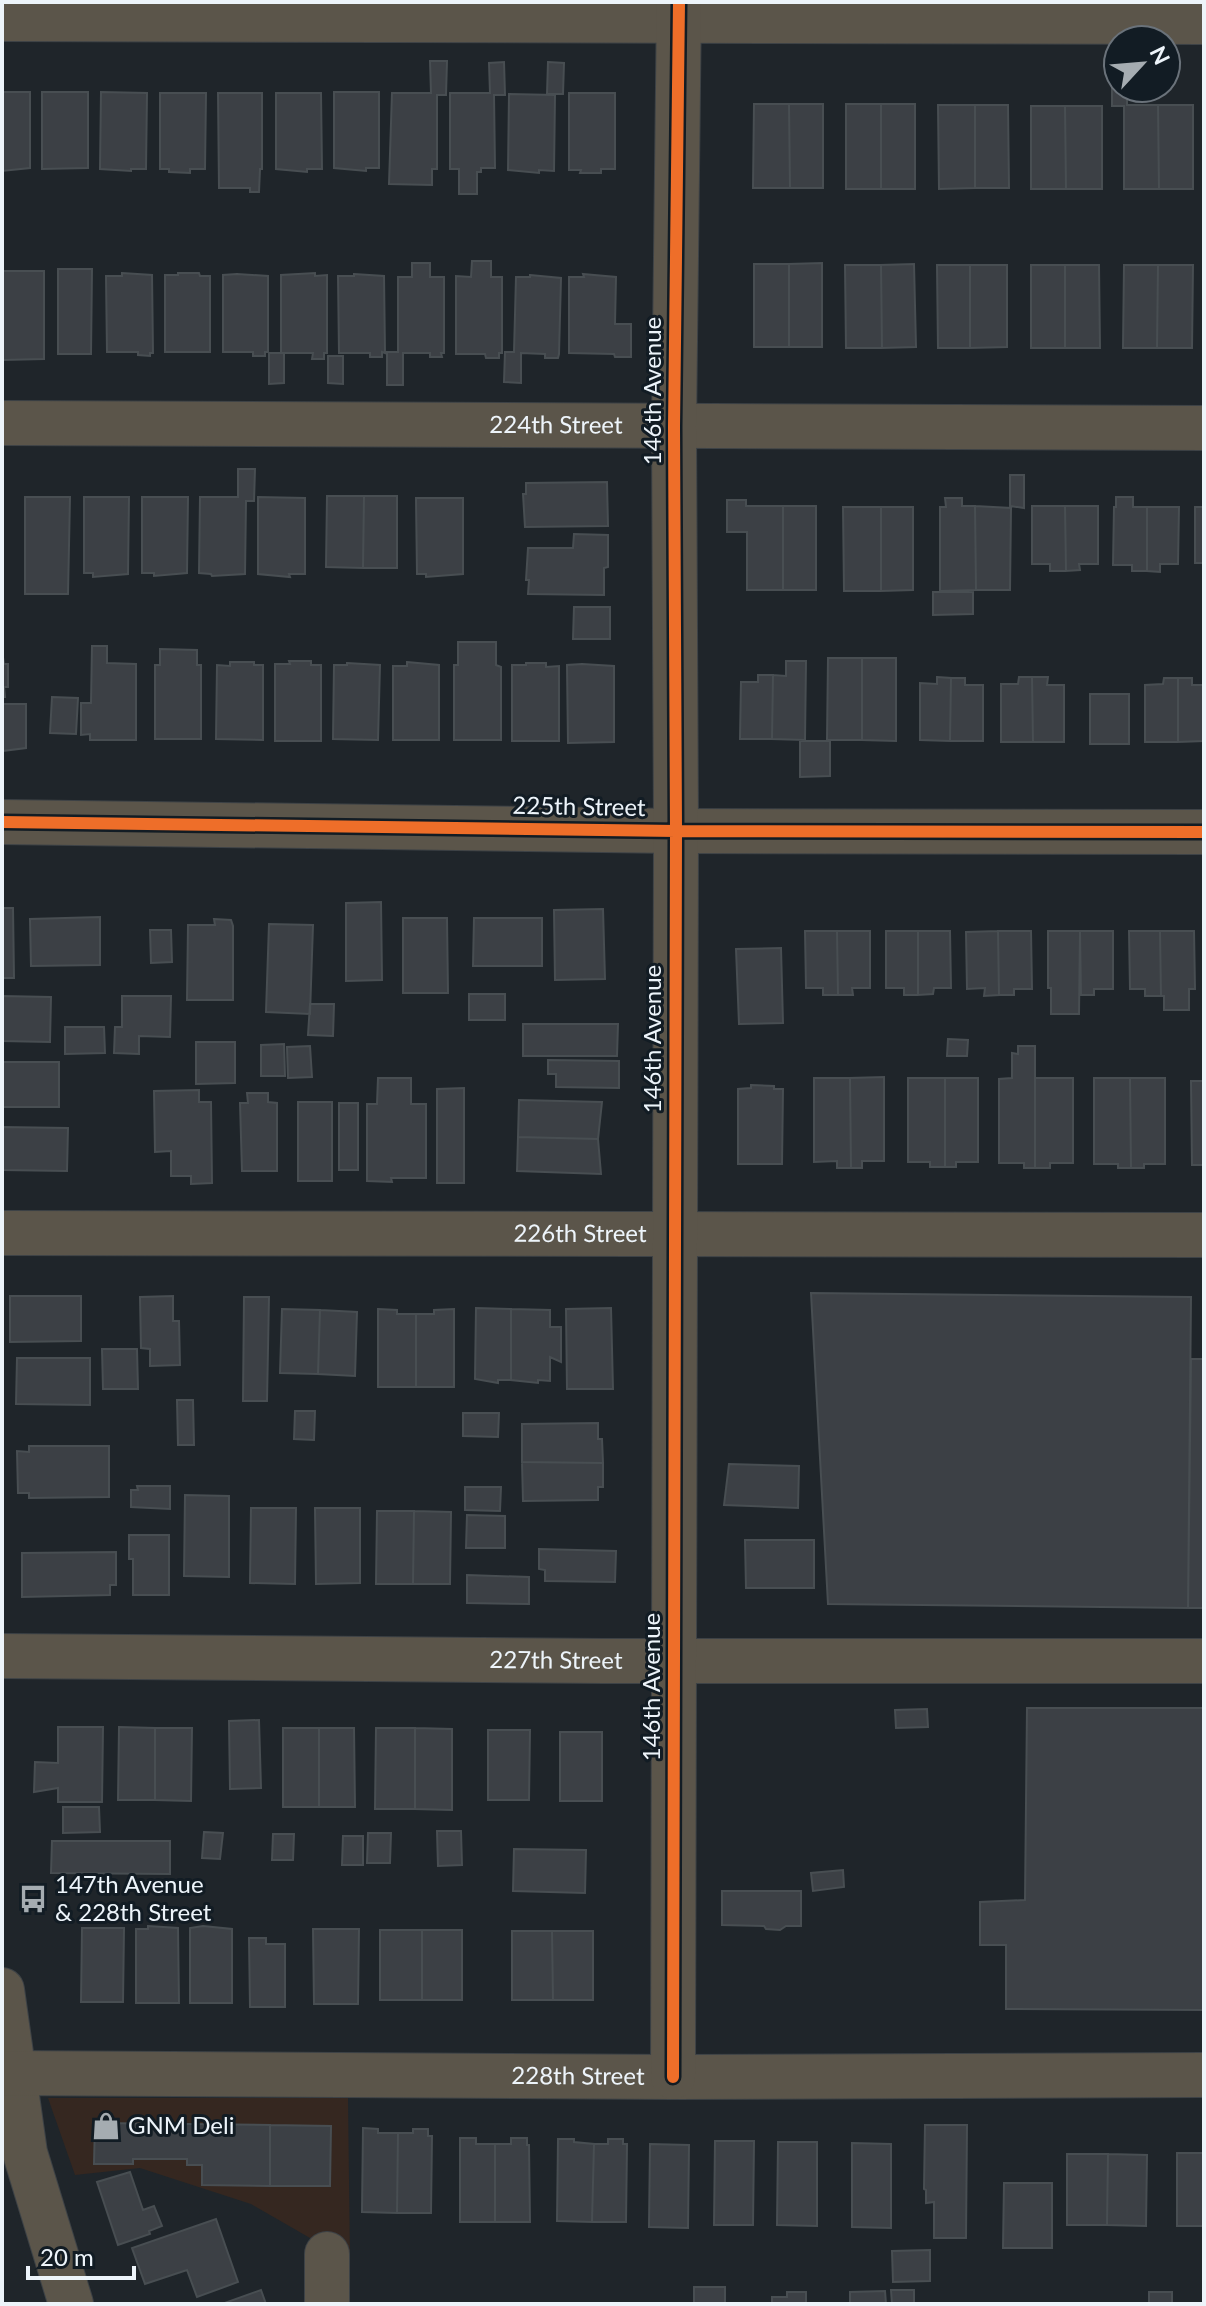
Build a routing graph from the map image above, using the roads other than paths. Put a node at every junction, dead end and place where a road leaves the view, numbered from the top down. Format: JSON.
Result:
{"nodes":[{"id":1,"x":679,"y":11,"type":"edge"},
{"id":2,"x":2,"y":19,"type":"edge"},
{"id":3,"x":1204,"y":22,"type":"edge"},
{"id":4,"x":2,"y":423,"type":"edge"},
{"id":5,"x":674,"y":427,"type":"junction"},
{"id":6,"x":1204,"y":428,"type":"edge"},
{"id":7,"x":2,"y":822,"type":"edge"},
{"id":8,"x":676,"y":831,"type":"junction"},
{"id":9,"x":1204,"y":832,"type":"edge"},
{"id":10,"x":2,"y":1233,"type":"edge"},
{"id":11,"x":675,"y":1235,"type":"junction"},
{"id":12,"x":1204,"y":1235,"type":"edge"},
{"id":13,"x":2,"y":1656,"type":"edge"},
{"id":14,"x":674,"y":1661,"type":"junction"},
{"id":15,"x":1204,"y":1661,"type":"edge"},
{"id":16,"x":2,"y":1990,"type":"edge"},
{"id":17,"x":7,"y":2073,"type":"edge"},
{"id":18,"x":1204,"y":2075,"type":"edge"},
{"id":19,"x":673,"y":2077,"type":"junction"},
{"id":20,"x":327,"y":2254,"type":"dead end"},
{"id":21,"x":71,"y":2304,"type":"edge"},
{"id":22,"x":327,"y":2304,"type":"edge"}],
"edges":[{"from":1,"to":2,"type":"street"},
{"from":1,"to":3,"type":"street"},
{"from":1,"to":5,"type":"street","name":"146th Avenue"},
{"from":4,"to":5,"type":"street","name":"224th Street"},
{"from":5,"to":6,"type":"street","name":"224th Street"},
{"from":5,"to":8,"type":"street","name":"146th Avenue"},
{"from":7,"to":8,"type":"street","name":"225th Street"},
{"from":8,"to":9,"type":"street","name":"225th Street"},
{"from":8,"to":11,"type":"street","name":"146th Avenue"},
{"from":10,"to":11,"type":"street","name":"226th Street"},
{"from":11,"to":12,"type":"street","name":"226th Street"},
{"from":11,"to":14,"type":"street","name":"146th Avenue"},
{"from":13,"to":14,"type":"street","name":"227th Street"},
{"from":14,"to":15,"type":"street","name":"227th Street"},
{"from":14,"to":19,"type":"street","name":"146th Avenue"},
{"from":16,"to":17,"type":"street"},
{"from":17,"to":19,"type":"street","name":"228th Street"},
{"from":17,"to":21,"type":"street"},
{"from":18,"to":19,"type":"street","name":"228th Street"},
{"from":20,"to":22,"type":"street"}]}
